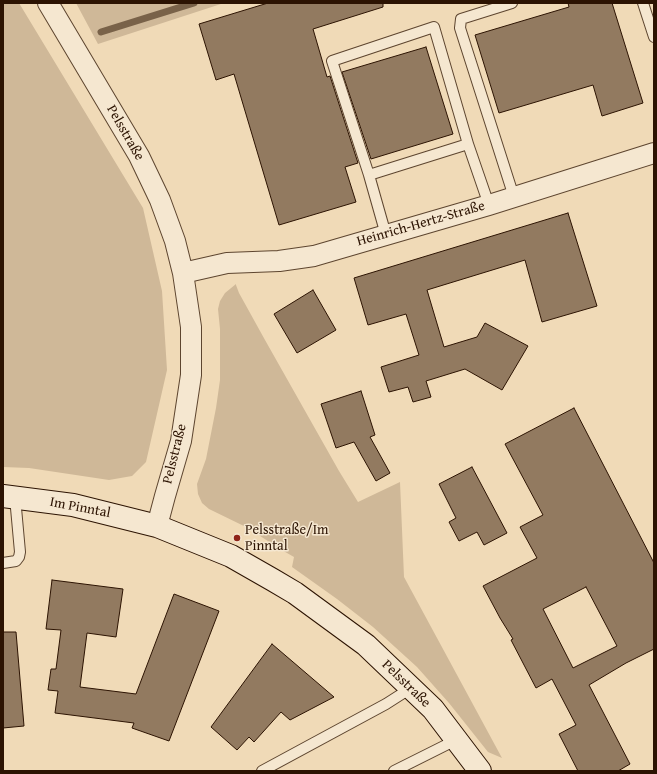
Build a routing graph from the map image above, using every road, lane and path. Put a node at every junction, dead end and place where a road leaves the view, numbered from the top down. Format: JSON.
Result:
{"nodes":[{"id":1,"x":48,"y":3,"type":"edge"},
{"id":2,"x":512,"y":3,"type":"edge"},
{"id":3,"x":643,"y":3,"type":"edge"},
{"id":4,"x":654,"y":36,"type":"edge"},
{"id":5,"x":468,"y":144,"type":"junction"},
{"id":6,"x":654,"y":153,"type":"edge"},
{"id":7,"x":369,"y":175,"type":"junction"},
{"id":8,"x":514,"y":197,"type":"junction"},
{"id":9,"x":488,"y":205,"type":"junction"},
{"id":10,"x":386,"y":235,"type":"junction"},
{"id":11,"x":183,"y":273,"type":"junction"},
{"id":12,"x":9,"y":497,"type":"edge"},
{"id":13,"x":157,"y":526,"type":"junction"},
{"id":14,"x":3,"y":564,"type":"edge"},
{"id":15,"x":411,"y":688,"type":"junction"},
{"id":16,"x":456,"y":740,"type":"junction"},
{"id":17,"x":262,"y":771,"type":"edge"},
{"id":18,"x":394,"y":771,"type":"edge"},
{"id":19,"x":480,"y":771,"type":"edge"}],
"edges":[{"from":1,"to":11,"type":"street","name":"Pelsstraße"},
{"from":2,"to":8,"type":"lane"},
{"from":3,"to":4,"type":"lane"},
{"from":5,"to":7,"type":"lane"},
{"from":5,"to":7,"type":"lane"},
{"from":5,"to":9,"type":"lane"},
{"from":6,"to":8,"type":"street","name":"Heinrich-Hertz-Straße"},
{"from":7,"to":10,"type":"lane"},
{"from":8,"to":9,"type":"street","name":"Heinrich-Hertz-Straße"},
{"from":9,"to":10,"type":"street","name":"Heinrich-Hertz-Straße"},
{"from":10,"to":11,"type":"street","name":"Heinrich-Hertz-Straße"},
{"from":11,"to":13,"type":"street","name":"Pelsstraße"},
{"from":12,"to":13,"type":"main road","name":"Im Pinntal"},
{"from":12,"to":14,"type":"lane"},
{"from":13,"to":15,"type":"main road","name":"Pelsstraße"},
{"from":15,"to":16,"type":"main road","name":"Pelsstraße"},
{"from":15,"to":17,"type":"lane"},
{"from":16,"to":18,"type":"lane"},
{"from":16,"to":19,"type":"main road","name":"Pelsstraße"}]}
